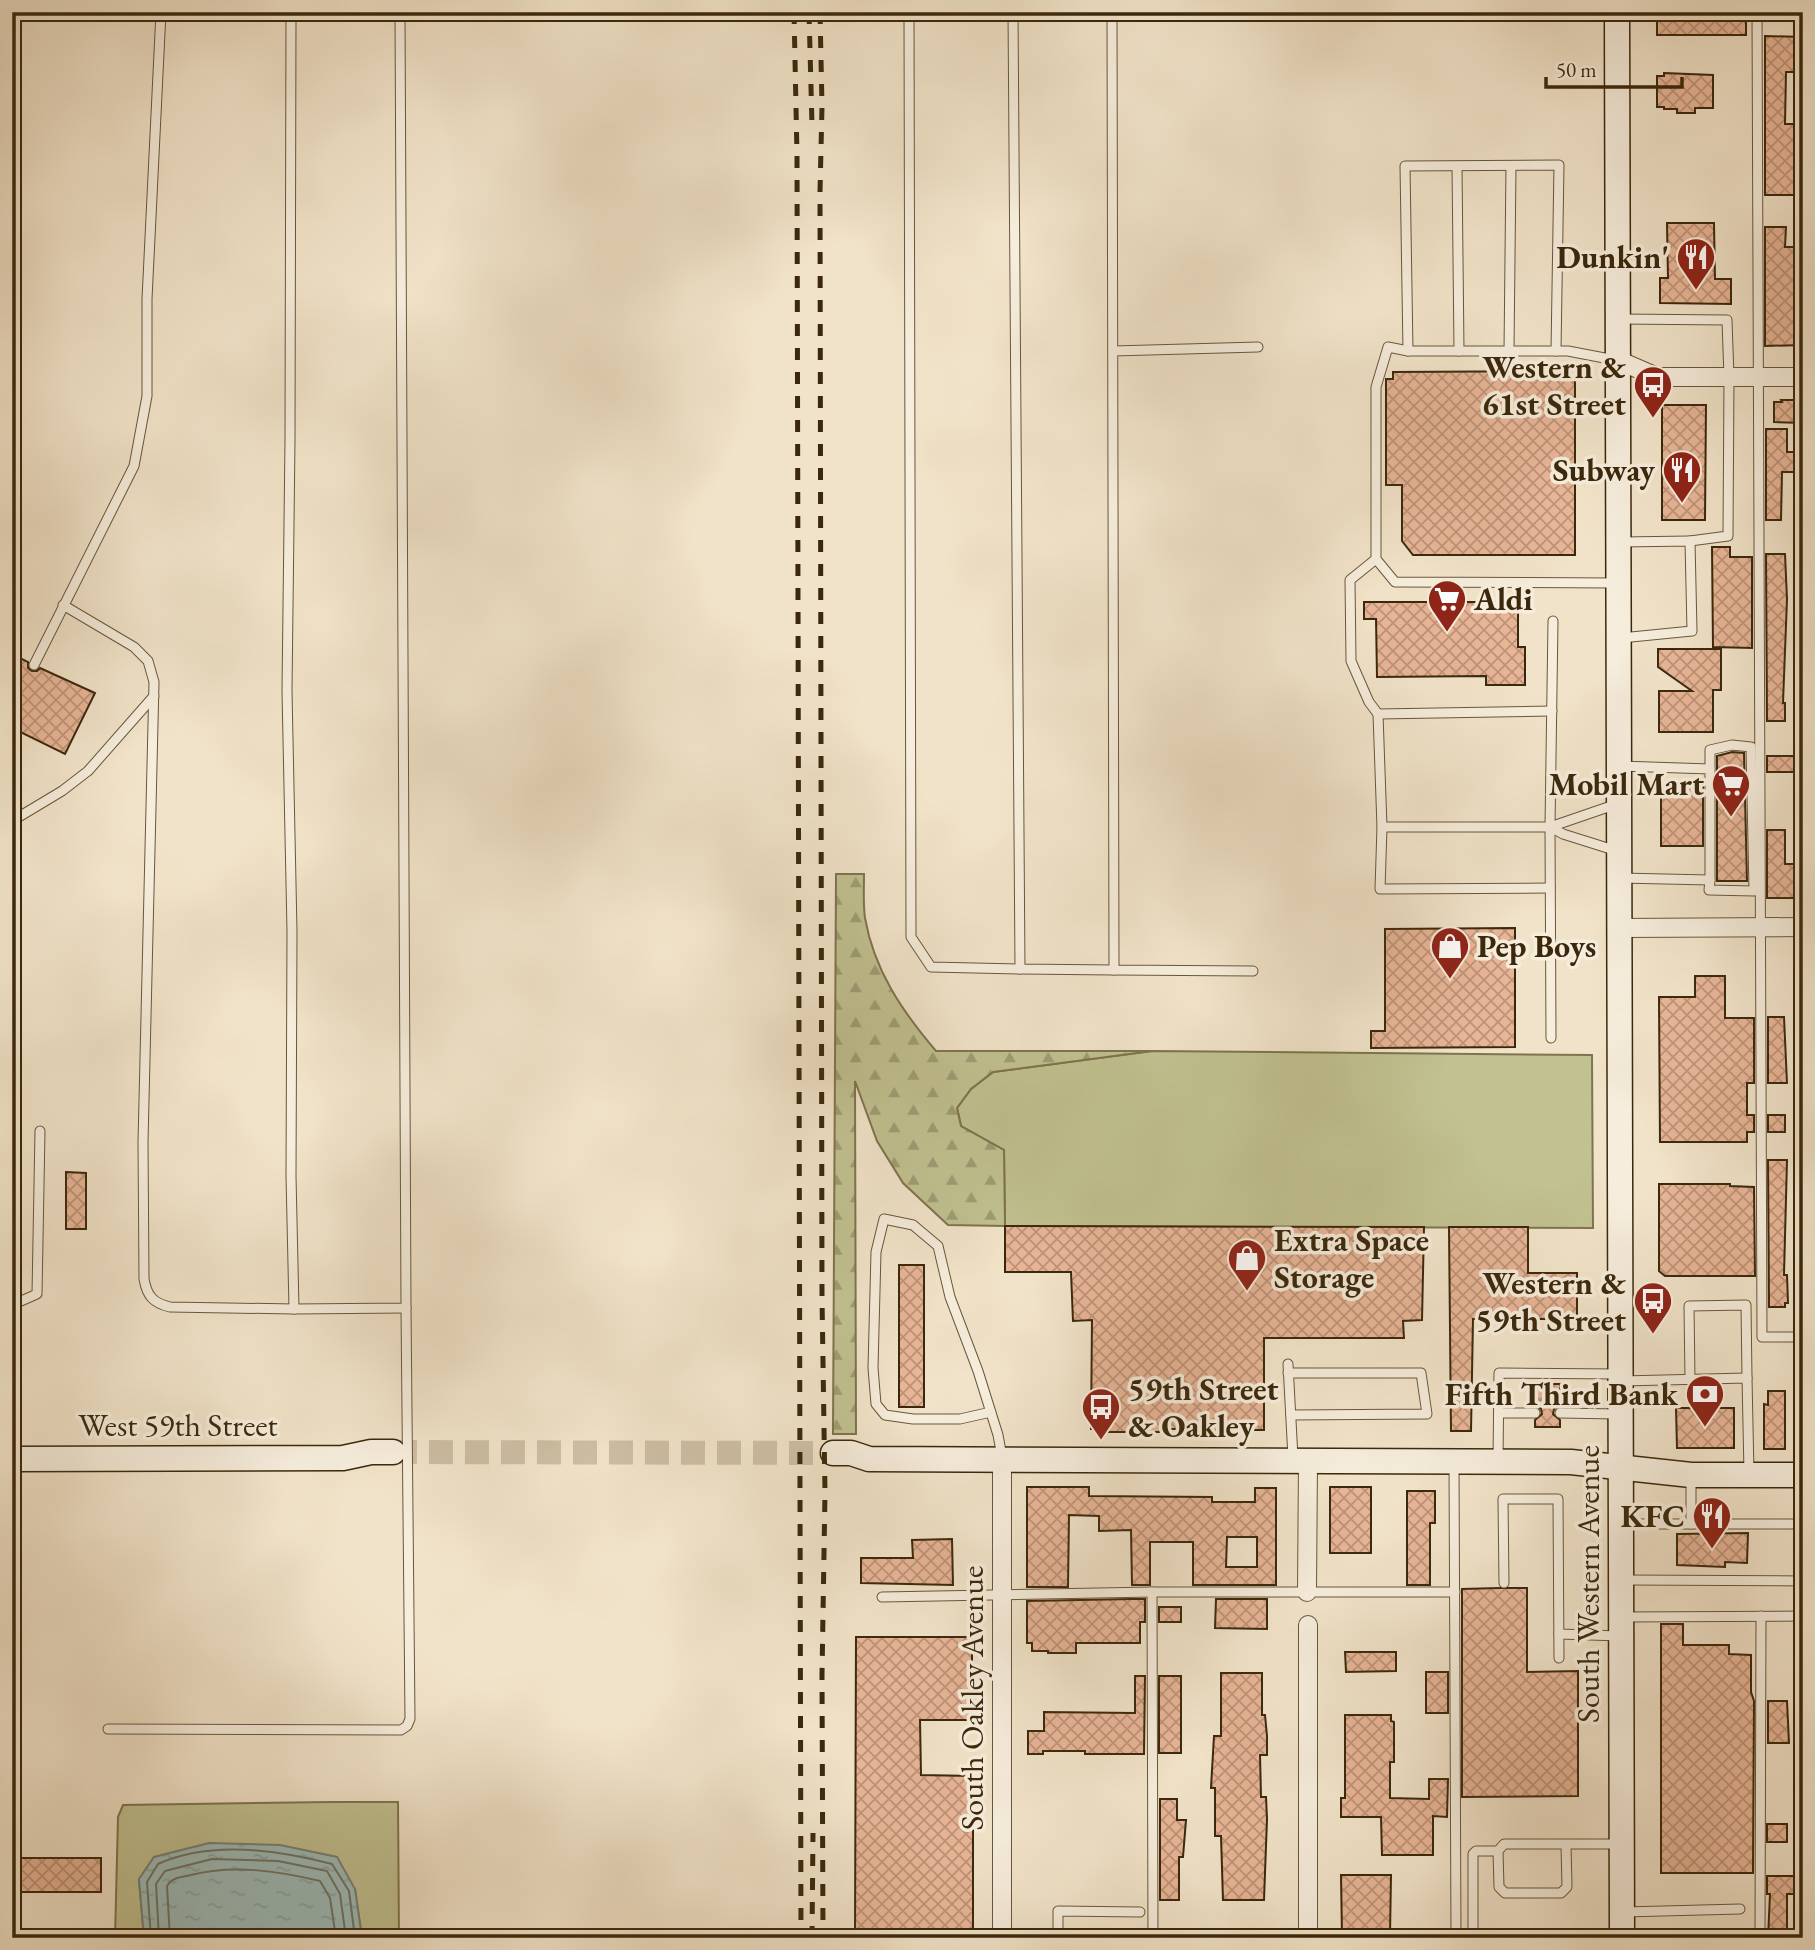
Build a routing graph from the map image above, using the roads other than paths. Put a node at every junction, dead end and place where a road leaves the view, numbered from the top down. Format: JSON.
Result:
{"nodes":[{"id":1,"x":161,"y":12,"type":"edge"},
{"id":2,"x":291,"y":12,"type":"edge"},
{"id":3,"x":400,"y":12,"type":"edge"},
{"id":4,"x":909,"y":12,"type":"edge"},
{"id":5,"x":1013,"y":12,"type":"edge"},
{"id":6,"x":1112,"y":12,"type":"edge"},
{"id":7,"x":1617,"y":12,"type":"edge"},
{"id":8,"x":1757,"y":12,"type":"edge"},
{"id":9,"x":1457,"y":166,"type":"junction"},
{"id":10,"x":1511,"y":166,"type":"junction"},
{"id":11,"x":1620,"y":319,"type":"junction"},
{"id":12,"x":1258,"y":347,"type":"dead end"},
{"id":13,"x":1113,"y":351,"type":"junction"},
{"id":14,"x":1408,"y":351,"type":"junction"},
{"id":15,"x":1459,"y":351,"type":"junction"},
{"id":16,"x":1509,"y":351,"type":"junction"},
{"id":17,"x":1556,"y":351,"type":"junction"},
{"id":18,"x":1620,"y":361,"type":"junction"},
{"id":19,"x":1729,"y":377,"type":"junction"},
{"id":20,"x":1759,"y":377,"type":"junction"},
{"id":21,"x":1803,"y":377,"type":"edge"},
{"id":22,"x":1690,"y":541,"type":"junction"},
{"id":23,"x":1619,"y":542,"type":"junction"},
{"id":24,"x":1376,"y":559,"type":"junction"},
{"id":25,"x":1619,"y":583,"type":"junction"},
{"id":26,"x":63,"y":605,"type":"junction"},
{"id":27,"x":1553,"y":621,"type":"dead end"},
{"id":28,"x":1619,"y":638,"type":"junction"},
{"id":29,"x":34,"y":665,"type":"dead end"},
{"id":30,"x":154,"y":696,"type":"junction"},
{"id":31,"x":1552,"y":711,"type":"junction"},
{"id":32,"x":1378,"y":714,"type":"junction"},
{"id":33,"x":1619,"y":766,"type":"junction"},
{"id":34,"x":1710,"y":769,"type":"junction"},
{"id":35,"x":1619,"y":804,"type":"junction"},
{"id":36,"x":12,"y":821,"type":"edge"},
{"id":37,"x":1382,"y":827,"type":"junction"},
{"id":38,"x":1550,"y":827,"type":"junction"},
{"id":39,"x":1619,"y":852,"type":"junction"},
{"id":40,"x":1619,"y":878,"type":"junction"},
{"id":41,"x":1710,"y":880,"type":"junction"},
{"id":42,"x":1550,"y":888,"type":"junction"},
{"id":43,"x":1760,"y":927,"type":"junction"},
{"id":44,"x":1803,"y":927,"type":"edge"},
{"id":45,"x":1619,"y":928,"type":"junction"},
{"id":46,"x":1020,"y":969,"type":"junction"},
{"id":47,"x":1114,"y":970,"type":"junction"},
{"id":48,"x":1253,"y":971,"type":"dead end"},
{"id":49,"x":1551,"y":1038,"type":"dead end"},
{"id":50,"x":40,"y":1131,"type":"dead end"},
{"id":51,"x":12,"y":1305,"type":"edge"},
{"id":52,"x":406,"y":1308,"type":"junction"},
{"id":53,"x":294,"y":1309,"type":"junction"},
{"id":54,"x":1803,"y":1337,"type":"edge"},
{"id":55,"x":1621,"y":1377,"type":"junction"},
{"id":56,"x":1747,"y":1378,"type":"junction"},
{"id":57,"x":1690,"y":1379,"type":"junction"},
{"id":58,"x":991,"y":1412,"type":"junction"},
{"id":59,"x":1499,"y":1413,"type":"junction"},
{"id":60,"x":1535,"y":1413,"type":"dead end"},
{"id":61,"x":1560,"y":1413,"type":"dead end"},
{"id":62,"x":1621,"y":1414,"type":"junction"},
{"id":63,"x":1291,"y":1415,"type":"junction"},
{"id":64,"x":394,"y":1458,"type":"tunnel mouth"},
{"id":65,"x":12,"y":1459,"type":"edge"},
{"id":66,"x":833,"y":1459,"type":"tunnel mouth"},
{"id":67,"x":1002,"y":1459,"type":"junction"},
{"id":68,"x":1300,"y":1460,"type":"junction"},
{"id":69,"x":1454,"y":1461,"type":"junction"},
{"id":70,"x":1498,"y":1461,"type":"junction"},
{"id":71,"x":1622,"y":1469,"type":"junction"},
{"id":72,"x":1691,"y":1475,"type":"junction"},
{"id":73,"x":1749,"y":1475,"type":"junction"},
{"id":74,"x":1803,"y":1475,"type":"edge"},
{"id":75,"x":1622,"y":1524,"type":"junction"},
{"id":76,"x":1691,"y":1524,"type":"junction"},
{"id":77,"x":1803,"y":1524,"type":"edge"},
{"id":78,"x":1622,"y":1580,"type":"junction"},
{"id":79,"x":1803,"y":1581,"type":"edge"},
{"id":80,"x":1504,"y":1583,"type":"dead end"},
{"id":81,"x":1152,"y":1592,"type":"junction"},
{"id":82,"x":1307,"y":1592,"type":"junction"},
{"id":83,"x":1455,"y":1592,"type":"junction"},
{"id":84,"x":1001,"y":1595,"type":"junction"},
{"id":85,"x":882,"y":1597,"type":"dead end"},
{"id":86,"x":1761,"y":1616,"type":"junction"},
{"id":87,"x":1803,"y":1616,"type":"edge"},
{"id":88,"x":1308,"y":1625,"type":"dead end"},
{"id":89,"x":1622,"y":1626,"type":"junction"},
{"id":90,"x":1559,"y":1634,"type":"junction"},
{"id":91,"x":1559,"y":1658,"type":"dead end"},
{"id":92,"x":108,"y":1729,"type":"dead end"},
{"id":93,"x":1622,"y":1844,"type":"junction"},
{"id":94,"x":1566,"y":1845,"type":"junction"},
{"id":95,"x":1499,"y":1851,"type":"junction"},
{"id":96,"x":1740,"y":1909,"type":"dead end"},
{"id":97,"x":1140,"y":1912,"type":"dead end"},
{"id":98,"x":1622,"y":1912,"type":"junction"},
{"id":99,"x":1002,"y":1938,"type":"edge"},
{"id":100,"x":1058,"y":1938,"type":"edge"},
{"id":101,"x":1153,"y":1938,"type":"edge"},
{"id":102,"x":1308,"y":1938,"type":"edge"},
{"id":103,"x":1456,"y":1938,"type":"edge"},
{"id":104,"x":1474,"y":1938,"type":"edge"},
{"id":105,"x":1622,"y":1938,"type":"edge"},
{"id":106,"x":1760,"y":1938,"type":"edge"}],
"edges":[{"from":1,"to":26,"type":"lane"},
{"from":2,"to":53,"type":"lane"},
{"from":3,"to":52,"type":"lane"},
{"from":4,"to":46,"type":"lane"},
{"from":5,"to":46,"type":"lane"},
{"from":6,"to":13,"type":"lane"},
{"from":7,"to":11,"type":"main road","name":"South Western Avenue"},
{"from":8,"to":20,"type":"lane"},
{"from":9,"to":10,"type":"lane"},
{"from":9,"to":14,"type":"lane"},
{"from":9,"to":15,"type":"lane"},
{"from":10,"to":16,"type":"lane"},
{"from":10,"to":17,"type":"lane"},
{"from":11,"to":18,"type":"main road","name":"South Western Avenue"},
{"from":11,"to":19,"type":"lane"},
{"from":12,"to":13,"type":"lane"},
{"from":13,"to":47,"type":"lane"},
{"from":14,"to":15,"type":"lane"},
{"from":14,"to":24,"type":"lane"},
{"from":15,"to":16,"type":"lane"},
{"from":16,"to":17,"type":"lane"},
{"from":17,"to":18,"type":"lane"},
{"from":18,"to":19,"type":"street"},
{"from":18,"to":23,"type":"main road","name":"South Western Avenue"},
{"from":19,"to":20,"type":"street"},
{"from":19,"to":22,"type":"lane"},
{"from":20,"to":21,"type":"street"},
{"from":20,"to":43,"type":"lane"},
{"from":22,"to":23,"type":"lane"},
{"from":22,"to":28,"type":"lane"},
{"from":23,"to":25,"type":"main road","name":"South Western Avenue"},
{"from":24,"to":25,"type":"lane"},
{"from":24,"to":32,"type":"lane"},
{"from":25,"to":28,"type":"main road","name":"South Western Avenue"},
{"from":26,"to":29,"type":"lane"},
{"from":26,"to":30,"type":"lane"},
{"from":27,"to":31,"type":"lane"},
{"from":28,"to":33,"type":"main road","name":"South Western Avenue"},
{"from":30,"to":36,"type":"lane"},
{"from":30,"to":53,"type":"lane"},
{"from":31,"to":32,"type":"lane"},
{"from":31,"to":38,"type":"lane"},
{"from":32,"to":37,"type":"lane"},
{"from":33,"to":34,"type":"lane"},
{"from":33,"to":35,"type":"main road","name":"South Western Avenue"},
{"from":34,"to":41,"type":"lane"},
{"from":34,"to":41,"type":"lane"},
{"from":35,"to":38,"type":"lane"},
{"from":35,"to":39,"type":"main road","name":"South Western Avenue"},
{"from":37,"to":38,"type":"lane"},
{"from":37,"to":42,"type":"lane"},
{"from":38,"to":39,"type":"lane"},
{"from":38,"to":42,"type":"lane"},
{"from":39,"to":40,"type":"main road","name":"South Western Avenue"},
{"from":40,"to":41,"type":"lane"},
{"from":40,"to":45,"type":"main road","name":"South Western Avenue"},
{"from":42,"to":49,"type":"lane"},
{"from":43,"to":44,"type":"street"},
{"from":43,"to":45,"type":"street"},
{"from":43,"to":54,"type":"lane"},
{"from":45,"to":55,"type":"main road","name":"South Western Avenue"},
{"from":46,"to":47,"type":"lane"},
{"from":47,"to":48,"type":"lane"},
{"from":50,"to":51,"type":"lane"},
{"from":52,"to":53,"type":"lane"},
{"from":52,"to":92,"type":"lane"},
{"from":55,"to":57,"type":"lane"},
{"from":55,"to":59,"type":"lane"},
{"from":55,"to":62,"type":"main road","name":"South Western Avenue"},
{"from":56,"to":57,"type":"lane"},
{"from":56,"to":57,"type":"lane"},
{"from":56,"to":73,"type":"lane"},
{"from":58,"to":58,"type":"lane"},
{"from":58,"to":67,"type":"lane"},
{"from":59,"to":60,"type":"lane"},
{"from":59,"to":70,"type":"lane"},
{"from":61,"to":62,"type":"lane"},
{"from":62,"to":71,"type":"main road","name":"South Western Avenue"},
{"from":63,"to":63,"type":"lane"},
{"from":63,"to":68,"type":"lane"},
{"from":64,"to":65,"type":"main road","name":"West 59th Street"},
{"from":66,"to":67,"type":"main road"},
{"from":67,"to":68,"type":"main road"},
{"from":67,"to":84,"type":"street","name":"South Oakley Avenue"},
{"from":68,"to":69,"type":"main road"},
{"from":68,"to":82,"type":"street"},
{"from":69,"to":70,"type":"main road"},
{"from":69,"to":83,"type":"lane"},
{"from":70,"to":71,"type":"main road"},
{"from":71,"to":72,"type":"main road"},
{"from":71,"to":75,"type":"main road","name":"South Western Avenue"},
{"from":72,"to":73,"type":"main road"},
{"from":72,"to":76,"type":"lane"},
{"from":73,"to":74,"type":"main road"},
{"from":75,"to":76,"type":"lane"},
{"from":75,"to":78,"type":"main road","name":"South Western Avenue"},
{"from":76,"to":77,"type":"lane"},
{"from":78,"to":79,"type":"lane"},
{"from":78,"to":89,"type":"main road","name":"South Western Avenue"},
{"from":80,"to":90,"type":"lane"},
{"from":81,"to":82,"type":"lane"},
{"from":81,"to":84,"type":"lane"},
{"from":81,"to":101,"type":"lane"},
{"from":82,"to":83,"type":"lane"},
{"from":83,"to":103,"type":"lane"},
{"from":84,"to":85,"type":"lane"},
{"from":84,"to":99,"type":"street","name":"South Oakley Avenue"},
{"from":86,"to":87,"type":"lane"},
{"from":86,"to":89,"type":"lane"},
{"from":86,"to":106,"type":"lane"},
{"from":88,"to":102,"type":"street"},
{"from":89,"to":90,"type":"lane"},
{"from":89,"to":93,"type":"main road","name":"South Western Avenue"},
{"from":90,"to":91,"type":"lane"},
{"from":93,"to":94,"type":"lane"},
{"from":93,"to":98,"type":"main road","name":"South Western Avenue"},
{"from":94,"to":95,"type":"lane"},
{"from":94,"to":95,"type":"lane"},
{"from":95,"to":104,"type":"lane"},
{"from":96,"to":98,"type":"lane"},
{"from":97,"to":100,"type":"lane"},
{"from":98,"to":105,"type":"main road","name":"South Western Avenue"}]}
